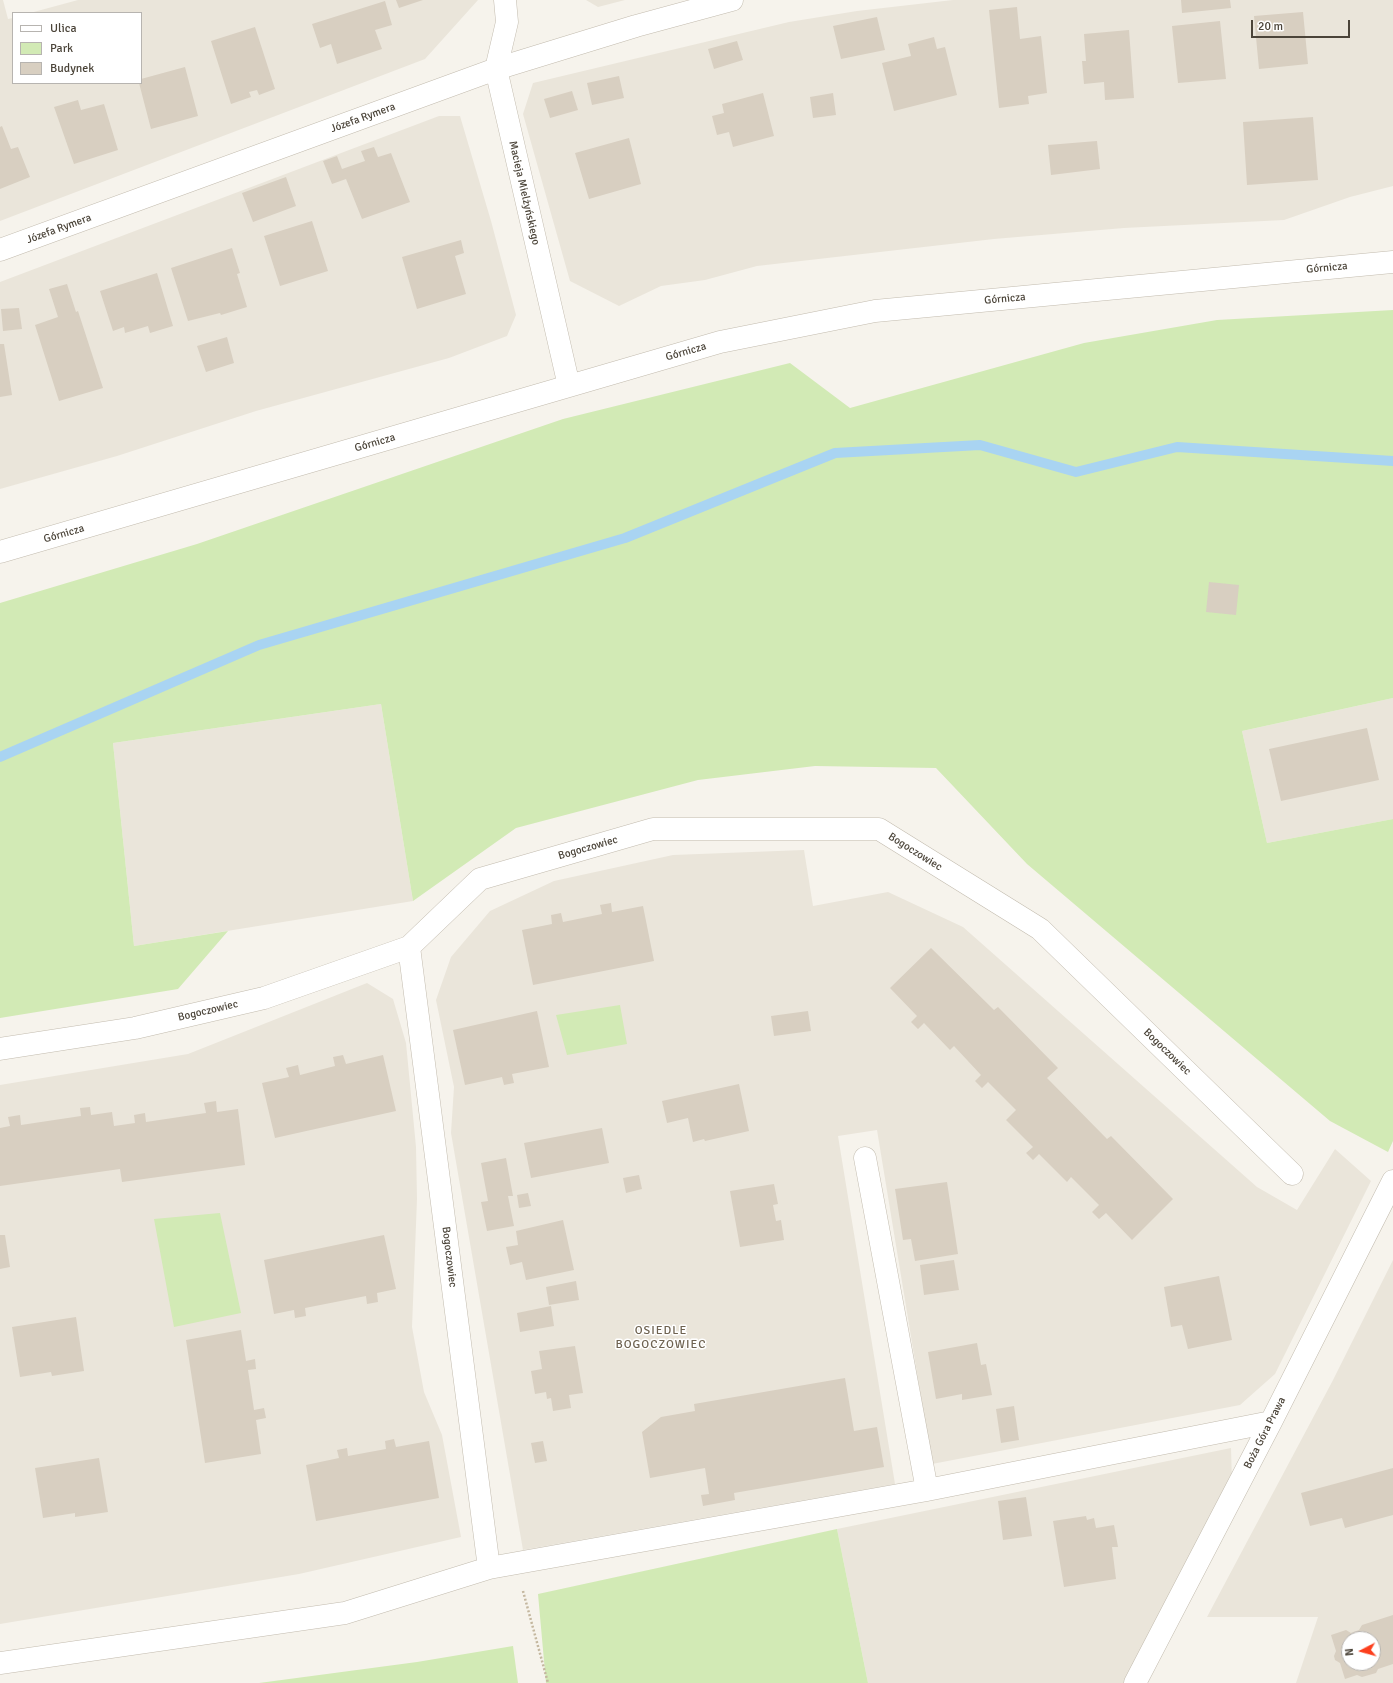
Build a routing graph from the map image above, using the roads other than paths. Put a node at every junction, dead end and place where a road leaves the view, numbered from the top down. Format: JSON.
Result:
{"nodes":[{"id":1,"x":505,"y":0,"type":"edge"},
{"id":2,"x":732,"y":0,"type":"edge"},
{"id":3,"x":496,"y":69,"type":"junction"},
{"id":4,"x":0,"y":250,"type":"edge"},
{"id":5,"x":1393,"y":262,"type":"edge"},
{"id":6,"x":569,"y":386,"type":"junction"},
{"id":7,"x":0,"y":552,"type":"edge"},
{"id":8,"x":409,"y":947,"type":"junction"},
{"id":9,"x":0,"y":1049,"type":"edge"},
{"id":10,"x":864,"y":1158,"type":"dead end"},
{"id":11,"x":1292,"y":1174,"type":"dead end"},
{"id":12,"x":1393,"y":1181,"type":"edge"},
{"id":13,"x":1271,"y":1422,"type":"junction"},
{"id":14,"x":927,"y":1490,"type":"junction"},
{"id":15,"x":489,"y":1568,"type":"junction"},
{"id":16,"x":0,"y":1663,"type":"edge"},
{"id":17,"x":1135,"y":1683,"type":"edge"}],
"edges":[{"from":1,"to":3,"type":"street","name":"Macieja Mielżyńskiego"},
{"from":2,"to":3,"type":"street","name":"Józefa Rymera"},
{"from":3,"to":4,"type":"street","name":"Józefa Rymera"},
{"from":3,"to":6,"type":"street","name":"Macieja Mielżyńskiego"},
{"from":5,"to":6,"type":"street","name":"Górnicza"},
{"from":6,"to":7,"type":"street","name":"Górnicza"},
{"from":8,"to":9,"type":"street","name":"Bogoczowiec"},
{"from":8,"to":11,"type":"street","name":"Bogoczowiec"},
{"from":8,"to":15,"type":"street","name":"Bogoczowiec"},
{"from":10,"to":14,"type":"street"},
{"from":12,"to":13,"type":"street","name":"Boża Góra Prawa"},
{"from":13,"to":14,"type":"street"},
{"from":13,"to":17,"type":"street","name":"Boża Góra Prawa"},
{"from":14,"to":15,"type":"street"},
{"from":15,"to":16,"type":"street"}]}
